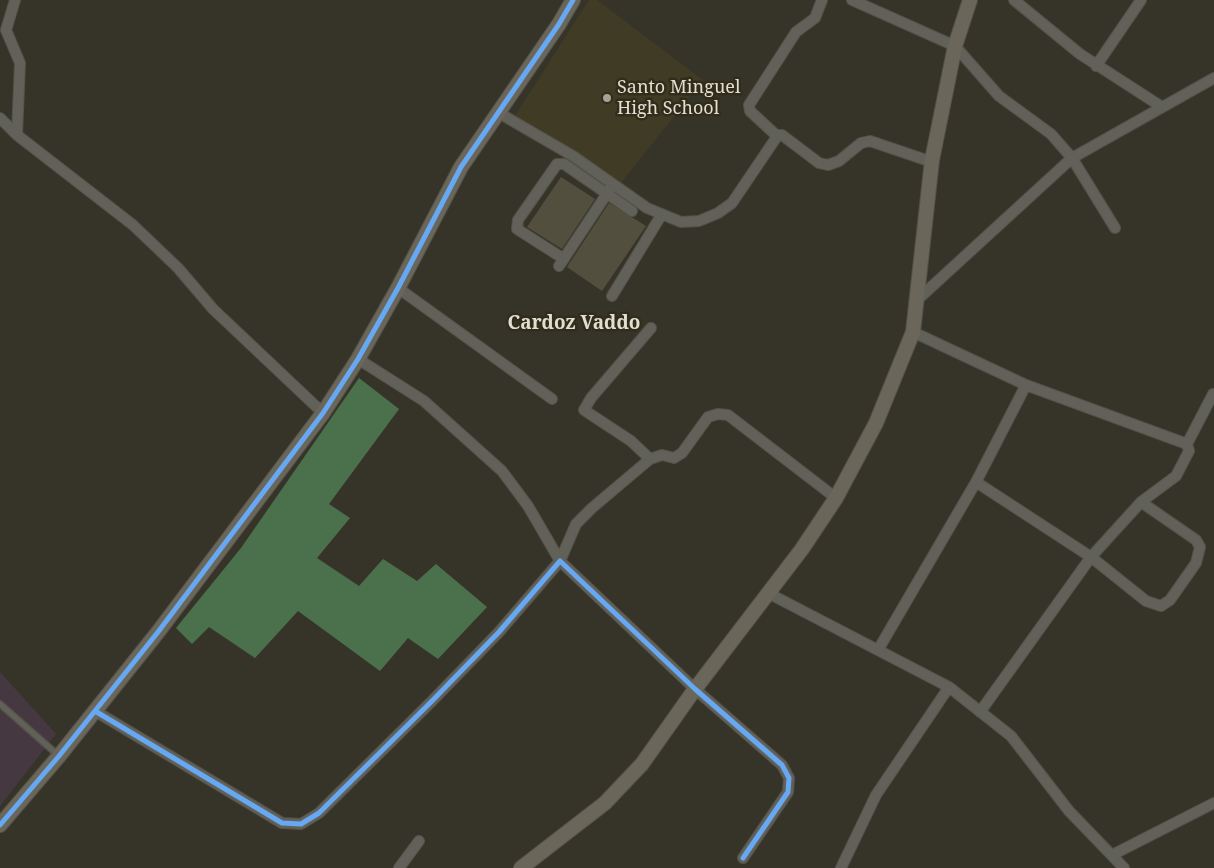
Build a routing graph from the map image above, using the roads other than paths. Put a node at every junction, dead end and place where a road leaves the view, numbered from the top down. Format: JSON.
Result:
{"nodes":[{"id":1,"x":15,"y":0,"type":"edge"},
{"id":2,"x":573,"y":0,"type":"edge"},
{"id":3,"x":822,"y":0,"type":"edge"},
{"id":4,"x":852,"y":0,"type":"edge"},
{"id":5,"x":970,"y":0,"type":"edge"},
{"id":6,"x":1014,"y":0,"type":"edge"},
{"id":7,"x":1141,"y":0,"type":"edge"},
{"id":8,"x":955,"y":46,"type":"junction"},
{"id":9,"x":1096,"y":66,"type":"junction"},
{"id":10,"x":1214,"y":78,"type":"edge"},
{"id":11,"x":1162,"y":107,"type":"junction"},
{"id":12,"x":499,"y":113,"type":"junction"},
{"id":13,"x":0,"y":118,"type":"edge"},
{"id":14,"x":17,"y":135,"type":"junction"},
{"id":15,"x":776,"y":136,"type":"junction"},
{"id":16,"x":1072,"y":158,"type":"junction"},
{"id":17,"x":932,"y":162,"type":"junction"},
{"id":18,"x":613,"y":184,"type":"junction"},
{"id":19,"x":606,"y":194,"type":"junction"},
{"id":20,"x":632,"y":211,"type":"dead end"},
{"id":21,"x":662,"y":214,"type":"junction"},
{"id":22,"x":1115,"y":228,"type":"dead end"},
{"id":23,"x":398,"y":288,"type":"junction"},
{"id":24,"x":612,"y":296,"type":"dead end"},
{"id":25,"x":916,"y":301,"type":"junction"},
{"id":26,"x":650,"y":328,"type":"dead end"},
{"id":27,"x":913,"y":332,"type":"junction"},
{"id":28,"x":358,"y":359,"type":"junction"},
{"id":29,"x":1026,"y":385,"type":"junction"},
{"id":30,"x":1213,"y":394,"type":"dead end"},
{"id":31,"x":552,"y":399,"type":"dead end"},
{"id":32,"x":323,"y":413,"type":"junction"},
{"id":33,"x":1187,"y":444,"type":"junction"},
{"id":34,"x":650,"y":459,"type":"junction"},
{"id":35,"x":976,"y":482,"type":"junction"},
{"id":36,"x":836,"y":498,"type":"junction"},
{"id":37,"x":1141,"y":502,"type":"junction"},
{"id":38,"x":1091,"y":557,"type":"junction"},
{"id":39,"x":560,"y":561,"type":"junction"},
{"id":40,"x":768,"y":593,"type":"junction"},
{"id":41,"x":878,"y":650,"type":"junction"},
{"id":42,"x":949,"y":687,"type":"junction"},
{"id":43,"x":695,"y":689,"type":"junction"},
{"id":44,"x":0,"y":704,"type":"edge"},
{"id":45,"x":95,"y":711,"type":"junction"},
{"id":46,"x":980,"y":712,"type":"junction"},
{"id":47,"x":59,"y":756,"type":"junction"},
{"id":48,"x":1213,"y":804,"type":"edge"},
{"id":49,"x":0,"y":825,"type":"edge"},
{"id":50,"x":419,"y":841,"type":"dead end"},
{"id":51,"x":1112,"y":855,"type":"junction"},
{"id":52,"x":743,"y":858,"type":"dead end"},
{"id":53,"x":400,"y":868,"type":"edge"},
{"id":54,"x":521,"y":868,"type":"edge"},
{"id":55,"x":841,"y":868,"type":"edge"},
{"id":56,"x":1124,"y":868,"type":"edge"}],
"edges":[{"from":1,"to":14,"type":"street"},
{"from":2,"to":12,"type":"main road"},
{"from":3,"to":15,"type":"street"},
{"from":4,"to":8,"type":"street"},
{"from":5,"to":8,"type":"main road"},
{"from":6,"to":9,"type":"street"},
{"from":7,"to":9,"type":"street"},
{"from":8,"to":16,"type":"street"},
{"from":8,"to":17,"type":"main road"},
{"from":9,"to":11,"type":"street"},
{"from":10,"to":11,"type":"street"},
{"from":11,"to":16,"type":"street"},
{"from":12,"to":18,"type":"street"},
{"from":12,"to":23,"type":"main road"},
{"from":13,"to":14,"type":"street"},
{"from":14,"to":32,"type":"street"},
{"from":15,"to":17,"type":"street"},
{"from":15,"to":21,"type":"street"},
{"from":16,"to":22,"type":"street"},
{"from":16,"to":25,"type":"street"},
{"from":17,"to":25,"type":"main road"},
{"from":18,"to":19,"type":"street"},
{"from":18,"to":21,"type":"street"},
{"from":19,"to":19,"type":"street"},
{"from":19,"to":20,"type":"street"},
{"from":21,"to":24,"type":"street"},
{"from":23,"to":28,"type":"main road"},
{"from":23,"to":31,"type":"street"},
{"from":25,"to":27,"type":"main road"},
{"from":26,"to":34,"type":"street"},
{"from":27,"to":29,"type":"street"},
{"from":27,"to":36,"type":"main road"},
{"from":28,"to":32,"type":"main road"},
{"from":28,"to":39,"type":"street"},
{"from":29,"to":33,"type":"street"},
{"from":29,"to":35,"type":"street"},
{"from":30,"to":33,"type":"street"},
{"from":32,"to":45,"type":"main road"},
{"from":33,"to":37,"type":"street"},
{"from":34,"to":36,"type":"street"},
{"from":34,"to":39,"type":"street"},
{"from":35,"to":38,"type":"street"},
{"from":35,"to":41,"type":"street"},
{"from":36,"to":40,"type":"main road"},
{"from":37,"to":38,"type":"street"},
{"from":37,"to":38,"type":"street"},
{"from":38,"to":46,"type":"street"},
{"from":39,"to":43,"type":"street"},
{"from":39,"to":45,"type":"street"},
{"from":40,"to":41,"type":"street"},
{"from":40,"to":43,"type":"main road"},
{"from":41,"to":42,"type":"street"},
{"from":42,"to":46,"type":"street"},
{"from":42,"to":55,"type":"street"},
{"from":43,"to":52,"type":"street"},
{"from":43,"to":54,"type":"main road"},
{"from":44,"to":47,"type":"lane"},
{"from":45,"to":47,"type":"main road"},
{"from":46,"to":51,"type":"street"},
{"from":47,"to":49,"type":"main road"},
{"from":48,"to":51,"type":"street"},
{"from":50,"to":53,"type":"street"},
{"from":51,"to":56,"type":"street"}]}
